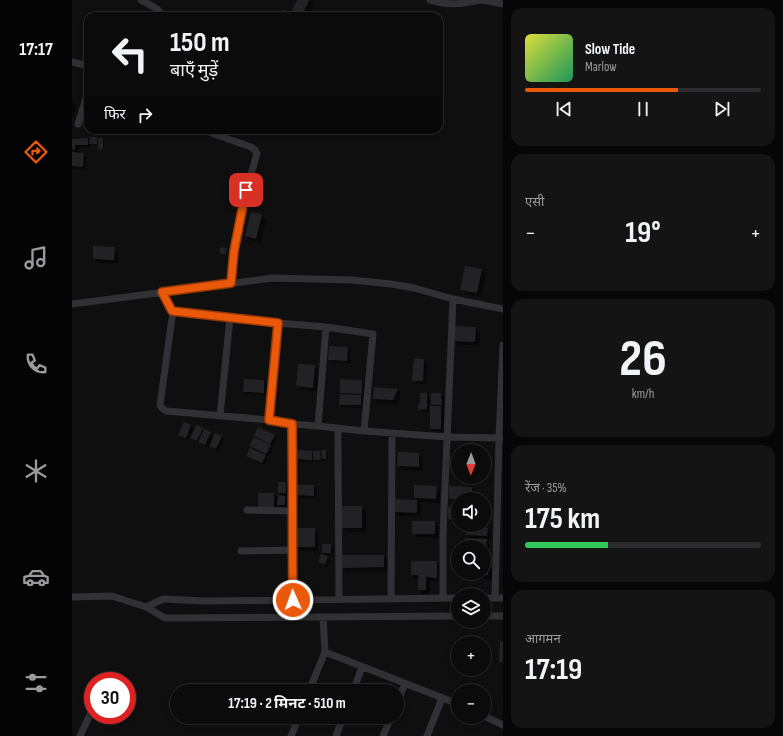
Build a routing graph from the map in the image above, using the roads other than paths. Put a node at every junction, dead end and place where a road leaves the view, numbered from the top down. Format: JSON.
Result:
{"nodes":[{"id":1,"x":141,"y":0,"type":"edge"},
{"id":2,"x":430,"y":0,"type":"edge"},
{"id":3,"x":480,"y":0,"type":"edge"},
{"id":4,"x":483,"y":0,"type":"edge"},
{"id":5,"x":503,"y":4,"type":"edge"},
{"id":6,"x":160,"y":12,"type":"edge"},
{"id":7,"x":72,"y":62,"type":"edge"},
{"id":8,"x":84,"y":65,"type":"edge"},
{"id":9,"x":84,"y":105,"type":"edge"},
{"id":10,"x":78,"y":124,"type":"dead end"},
{"id":11,"x":214,"y":134,"type":"edge"},
{"id":12,"x":231,"y":283,"type":"junction"},
{"id":13,"x":162,"y":292,"type":"junction"},
{"id":14,"x":453,"y":299,"type":"junction"},
{"id":15,"x":72,"y":304,"type":"edge"},
{"id":16,"x":503,"y":309,"type":"edge"},
{"id":17,"x":172,"y":311,"type":"junction"},
{"id":18,"x":230,"y":318,"type":"junction"},
{"id":19,"x":278,"y":323,"type":"junction"},
{"id":20,"x":326,"y":327,"type":"junction"},
{"id":21,"x":503,"y":345,"type":"edge"},
{"id":22,"x":220,"y":416,"type":"junction"},
{"id":23,"x":269,"y":420,"type":"junction"},
{"id":24,"x":292,"y":424,"type":"junction"},
{"id":25,"x":318,"y":426,"type":"junction"},
{"id":26,"x":338,"y":429,"type":"junction"},
{"id":27,"x":364,"y":431,"type":"junction"},
{"id":28,"x":392,"y":433,"type":"junction"},
{"id":29,"x":447,"y":436,"type":"junction"},
{"id":30,"x":501,"y":438,"type":"edge"},
{"id":31,"x":247,"y":510,"type":"dead end"},
{"id":32,"x":293,"y":511,"type":"junction"},
{"id":33,"x":292,"y":550,"type":"junction"},
{"id":34,"x":241,"y":551,"type":"dead end"},
{"id":35,"x":72,"y":597,"type":"edge"},
{"id":36,"x":391,"y":598,"type":"junction"},
{"id":37,"x":444,"y":598,"type":"junction"},
{"id":38,"x":451,"y":598,"type":"edge"},
{"id":39,"x":499,"y":598,"type":"edge"},
{"id":40,"x":339,"y":599,"type":"junction"},
{"id":41,"x":293,"y":600,"type":"junction"},
{"id":42,"x":146,"y":607,"type":"junction"},
{"id":43,"x":451,"y":616,"type":"edge"},
{"id":44,"x":491,"y":616,"type":"edge"},
{"id":45,"x":503,"y":616,"type":"edge"},
{"id":46,"x":324,"y":617,"type":"junction"},
{"id":47,"x":325,"y":652,"type":"junction"},
{"id":48,"x":362,"y":667,"type":"junction"},
{"id":49,"x":312,"y":684,"type":"edge"},
{"id":50,"x":356,"y":684,"type":"edge"},
{"id":51,"x":405,"y":684,"type":"joint"},
{"id":52,"x":442,"y":698,"type":"junction"},
{"id":53,"x":451,"y":701,"type":"edge"},
{"id":54,"x":491,"y":719,"type":"edge"},
{"id":55,"x":86,"y":724,"type":"edge"},
{"id":56,"x":296,"y":724,"type":"edge"},
{"id":57,"x":340,"y":724,"type":"edge"},
{"id":58,"x":388,"y":724,"type":"edge"},
{"id":59,"x":503,"y":725,"type":"edge"},
{"id":60,"x":80,"y":736,"type":"edge"},
{"id":61,"x":291,"y":736,"type":"edge"},
{"id":62,"x":336,"y":736,"type":"edge"},
{"id":63,"x":383,"y":736,"type":"edge"},
{"id":64,"x":427,"y":736,"type":"edge"}],
"edges":[{"from":1,"to":6,"type":"street"},
{"from":2,"to":3,"type":"street"},
{"from":4,"to":5,"type":"street"},
{"from":7,"to":8,"type":"street"},
{"from":9,"to":10,"type":"street"},
{"from":11,"to":12,"type":"street"},
{"from":12,"to":13,"type":"street"},
{"from":12,"to":14,"type":"street"},
{"from":13,"to":15,"type":"street"},
{"from":13,"to":17,"type":"street"},
{"from":14,"to":16,"type":"street"},
{"from":14,"to":29,"type":"street"},
{"from":17,"to":18,"type":"street"},
{"from":17,"to":22,"type":"street"},
{"from":18,"to":19,"type":"street"},
{"from":18,"to":22,"type":"street"},
{"from":19,"to":20,"type":"street"},
{"from":19,"to":23,"type":"street"},
{"from":20,"to":25,"type":"street"},
{"from":20,"to":27,"type":"street"},
{"from":21,"to":30,"type":"street"},
{"from":22,"to":23,"type":"street"},
{"from":23,"to":24,"type":"street"},
{"from":24,"to":25,"type":"street"},
{"from":24,"to":32,"type":"street"},
{"from":25,"to":26,"type":"street"},
{"from":26,"to":27,"type":"street"},
{"from":26,"to":40,"type":"street"},
{"from":27,"to":28,"type":"street"},
{"from":28,"to":29,"type":"street"},
{"from":28,"to":36,"type":"street"},
{"from":29,"to":30,"type":"street"},
{"from":29,"to":37,"type":"street"},
{"from":30,"to":39,"type":"street"},
{"from":31,"to":32,"type":"street"},
{"from":32,"to":33,"type":"street"},
{"from":33,"to":34,"type":"street"},
{"from":33,"to":41,"type":"street"},
{"from":35,"to":42,"type":"street"},
{"from":36,"to":37,"type":"street"},
{"from":36,"to":40,"type":"street"},
{"from":37,"to":38,"type":"street"},
{"from":40,"to":41,"type":"street"},
{"from":41,"to":42,"type":"street"},
{"from":42,"to":46,"type":"street"},
{"from":43,"to":46,"type":"street"},
{"from":44,"to":45,"type":"street"},
{"from":46,"to":47,"type":"street"},
{"from":47,"to":48,"type":"street"},
{"from":47,"to":49,"type":"street"},
{"from":48,"to":50,"type":"street"},
{"from":48,"to":51,"type":"street"},
{"from":51,"to":52,"type":"street"},
{"from":52,"to":53,"type":"street"},
{"from":52,"to":64,"type":"street"},
{"from":54,"to":59,"type":"street"},
{"from":55,"to":60,"type":"street"},
{"from":56,"to":61,"type":"street"},
{"from":57,"to":62,"type":"street"},
{"from":58,"to":63,"type":"street"}]}
